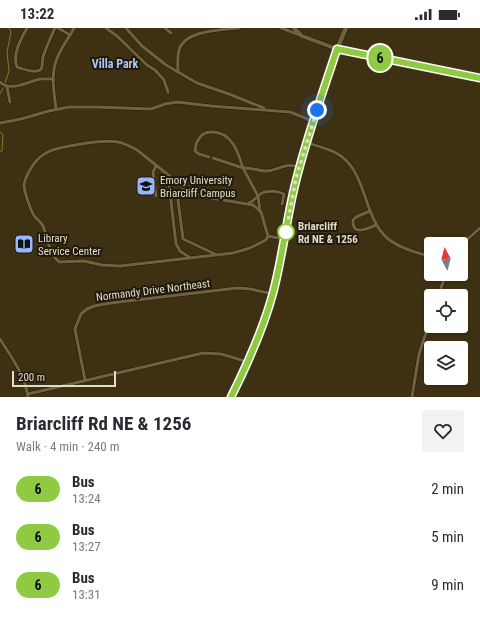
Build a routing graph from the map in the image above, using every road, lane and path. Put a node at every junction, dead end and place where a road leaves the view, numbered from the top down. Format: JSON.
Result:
{"nodes":[{"id":1,"x":22,"y":28,"type":"edge"},
{"id":2,"x":27,"y":28,"type":"edge"},
{"id":3,"x":57,"y":28,"type":"edge"},
{"id":4,"x":74,"y":28,"type":"edge"},
{"id":5,"x":106,"y":28,"type":"edge"},
{"id":6,"x":126,"y":28,"type":"edge"},
{"id":7,"x":166,"y":28,"type":"edge"},
{"id":8,"x":239,"y":28,"type":"edge"},
{"id":9,"x":281,"y":28,"type":"edge"},
{"id":10,"x":294,"y":28,"type":"edge"},
{"id":11,"x":346,"y":28,"type":"edge"},
{"id":12,"x":171,"y":33,"type":"dead end"},
{"id":13,"x":70,"y":35,"type":"junction"},
{"id":14,"x":302,"y":36,"type":"junction"},
{"id":15,"x":337,"y":49,"type":"junction"},
{"id":16,"x":178,"y":72,"type":"junction"},
{"id":17,"x":480,"y":78,"type":"edge"},
{"id":18,"x":53,"y":79,"type":"junction"},
{"id":19,"x":0,"y":82,"type":"edge"},
{"id":20,"x":7,"y":87,"type":"junction"},
{"id":21,"x":168,"y":92,"type":"dead end"},
{"id":22,"x":242,"y":100,"type":"junction"},
{"id":23,"x":10,"y":102,"type":"dead end"},
{"id":24,"x":240,"y":108,"type":"junction"},
{"id":25,"x":56,"y":109,"type":"junction"},
{"id":26,"x":267,"y":110,"type":"junction"},
{"id":27,"x":313,"y":121,"type":"junction"},
{"id":28,"x":0,"y":123,"type":"edge"},
{"id":29,"x":307,"y":143,"type":"junction"},
{"id":30,"x":209,"y":157,"type":"dead end"},
{"id":31,"x":213,"y":158,"type":"dead end"},
{"id":32,"x":156,"y":166,"type":"junction"},
{"id":33,"x":300,"y":167,"type":"junction"},
{"id":34,"x":243,"y":168,"type":"junction"},
{"id":35,"x":166,"y":173,"type":"junction"},
{"id":36,"x":176,"y":180,"type":"junction"},
{"id":37,"x":169,"y":184,"type":"junction"},
{"id":38,"x":186,"y":189,"type":"junction"},
{"id":39,"x":156,"y":196,"type":"dead end"},
{"id":40,"x":258,"y":196,"type":"junction"},
{"id":41,"x":249,"y":203,"type":"junction"},
{"id":42,"x":282,"y":204,"type":"dead end"},
{"id":43,"x":260,"y":211,"type":"junction"},
{"id":44,"x":370,"y":211,"type":"junction"},
{"id":45,"x":376,"y":225,"type":"junction"},
{"id":46,"x":480,"y":228,"type":"edge"},
{"id":47,"x":268,"y":236,"type":"junction"},
{"id":48,"x":284,"y":239,"type":"junction"},
{"id":49,"x":468,"y":239,"type":"edge"},
{"id":50,"x":216,"y":255,"type":"junction"},
{"id":51,"x":424,"y":255,"type":"edge"},
{"id":52,"x":190,"y":258,"type":"junction"},
{"id":53,"x":273,"y":294,"type":"junction"},
{"id":54,"x":426,"y":333,"type":"edge"},
{"id":55,"x":0,"y":339,"type":"edge"},
{"id":56,"x":248,"y":363,"type":"junction"},
{"id":57,"x":85,"y":380,"type":"junction"},
{"id":58,"x":28,"y":395,"type":"edge"},
{"id":59,"x":231,"y":397,"type":"edge"},
{"id":60,"x":412,"y":397,"type":"edge"}],
"edges":[{"from":1,"to":2,"type":"street"},
{"from":2,"to":3,"type":"street"},
{"from":3,"to":13,"type":"street"},
{"from":4,"to":13,"type":"street"},
{"from":5,"to":21,"type":"street"},
{"from":6,"to":16,"type":"street"},
{"from":7,"to":12,"type":"street"},
{"from":8,"to":16,"type":"street"},
{"from":9,"to":14,"type":"street"},
{"from":10,"to":14,"type":"street"},
{"from":11,"to":15,"type":"main road"},
{"from":13,"to":18,"type":"street"},
{"from":14,"to":15,"type":"street"},
{"from":15,"to":17,"type":"main road"},
{"from":15,"to":27,"type":"main road"},
{"from":16,"to":22,"type":"street"},
{"from":18,"to":20,"type":"street"},
{"from":18,"to":25,"type":"street"},
{"from":19,"to":20,"type":"street"},
{"from":20,"to":23,"type":"street"},
{"from":22,"to":24,"type":"street"},
{"from":22,"to":26,"type":"street"},
{"from":24,"to":25,"type":"street"},
{"from":24,"to":26,"type":"street"},
{"from":25,"to":28,"type":"street"},
{"from":26,"to":27,"type":"street"},
{"from":27,"to":29,"type":"main road"},
{"from":29,"to":33,"type":"main road"},
{"from":29,"to":44,"type":"street"},
{"from":30,"to":34,"type":"street"},
{"from":31,"to":34,"type":"street"},
{"from":32,"to":35,"type":"street"},
{"from":32,"to":39,"type":"street"},
{"from":32,"to":52,"type":"street"},
{"from":33,"to":34,"type":"street"},
{"from":33,"to":48,"type":"main road"},
{"from":34,"to":40,"type":"street"},
{"from":35,"to":36,"type":"street"},
{"from":35,"to":37,"type":"street"},
{"from":36,"to":37,"type":"street"},
{"from":36,"to":38,"type":"street"},
{"from":37,"to":52,"type":"street"},
{"from":38,"to":41,"type":"street"},
{"from":38,"to":50,"type":"street"},
{"from":40,"to":41,"type":"street"},
{"from":40,"to":42,"type":"street"},
{"from":40,"to":43,"type":"street"},
{"from":41,"to":43,"type":"street"},
{"from":43,"to":47,"type":"street"},
{"from":44,"to":45,"type":"street"},
{"from":44,"to":45,"type":"street"},
{"from":45,"to":51,"type":"street"},
{"from":46,"to":49,"type":"street"},
{"from":47,"to":48,"type":"street"},
{"from":47,"to":50,"type":"street"},
{"from":48,"to":53,"type":"main road"},
{"from":50,"to":52,"type":"street"},
{"from":53,"to":56,"type":"main road"},
{"from":53,"to":57,"type":"street","name":"Normandy Drive Northeast"},
{"from":54,"to":60,"type":"street"},
{"from":55,"to":58,"type":"street"},
{"from":56,"to":57,"type":"street"},
{"from":56,"to":59,"type":"main road"},
{"from":57,"to":58,"type":"street"}]}
